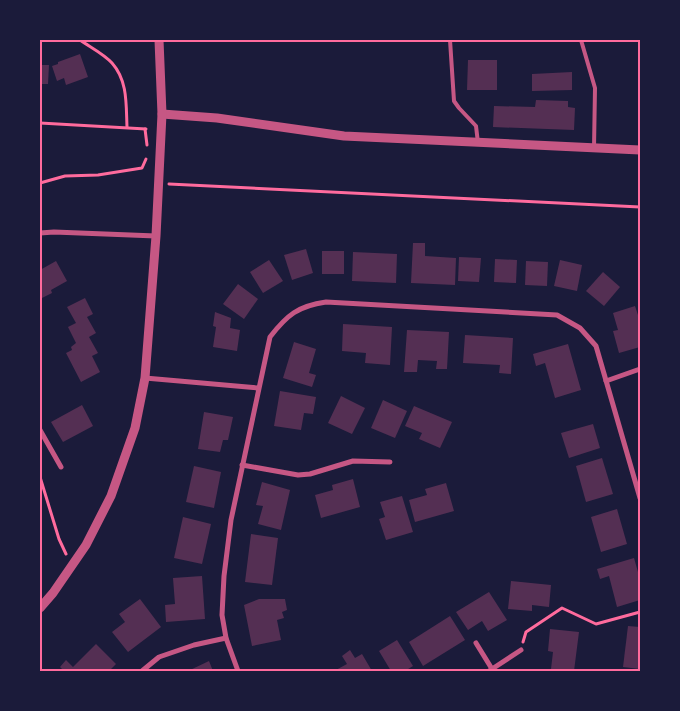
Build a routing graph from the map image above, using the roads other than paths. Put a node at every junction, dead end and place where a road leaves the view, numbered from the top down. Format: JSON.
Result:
{"nodes":[{"id":1,"x":159,"y":40,"type":"edge"},
{"id":2,"x":450,"y":40,"type":"edge"},
{"id":3,"x":581,"y":40,"type":"edge"},
{"id":4,"x":162,"y":114,"type":"junction"},
{"id":5,"x":478,"y":143,"type":"junction"},
{"id":6,"x":594,"y":148,"type":"junction"},
{"id":7,"x":640,"y":150,"type":"edge"},
{"id":8,"x":40,"y":234,"type":"edge"},
{"id":9,"x":156,"y":236,"type":"junction"},
{"id":10,"x":640,"y":369,"type":"edge"},
{"id":11,"x":145,"y":378,"type":"junction"},
{"id":12,"x":606,"y":381,"type":"junction"},
{"id":13,"x":258,"y":388,"type":"junction"},
{"id":14,"x":40,"y":430,"type":"edge"},
{"id":15,"x":390,"y":462,"type":"dead end"},
{"id":16,"x":242,"y":465,"type":"junction"},
{"id":17,"x":61,"y":467,"type":"dead end"},
{"id":18,"x":640,"y":498,"type":"edge"},
{"id":19,"x":40,"y":608,"type":"edge"},
{"id":20,"x":226,"y":638,"type":"junction"},
{"id":21,"x":476,"y":643,"type":"dead end"},
{"id":22,"x":521,"y":650,"type":"road end"},
{"id":23,"x":491,"y":670,"type":"edge"},
{"id":24,"x":142,"y":671,"type":"edge"},
{"id":25,"x":238,"y":671,"type":"edge"}],
"edges":[{"from":1,"to":4,"type":"street"},
{"from":2,"to":5,"type":"lane"},
{"from":3,"to":6,"type":"lane"},
{"from":4,"to":5,"type":"street"},
{"from":4,"to":9,"type":"street"},
{"from":5,"to":6,"type":"street"},
{"from":6,"to":7,"type":"street"},
{"from":8,"to":9,"type":"street"},
{"from":9,"to":11,"type":"street"},
{"from":10,"to":12,"type":"street"},
{"from":11,"to":13,"type":"street"},
{"from":11,"to":19,"type":"street"},
{"from":12,"to":13,"type":"street"},
{"from":12,"to":18,"type":"street"},
{"from":13,"to":16,"type":"street"},
{"from":14,"to":17,"type":"street"},
{"from":15,"to":16,"type":"street"},
{"from":16,"to":20,"type":"street"},
{"from":20,"to":24,"type":"street"},
{"from":20,"to":25,"type":"street"},
{"from":21,"to":23,"type":"street"},
{"from":22,"to":23,"type":"street"}]}
